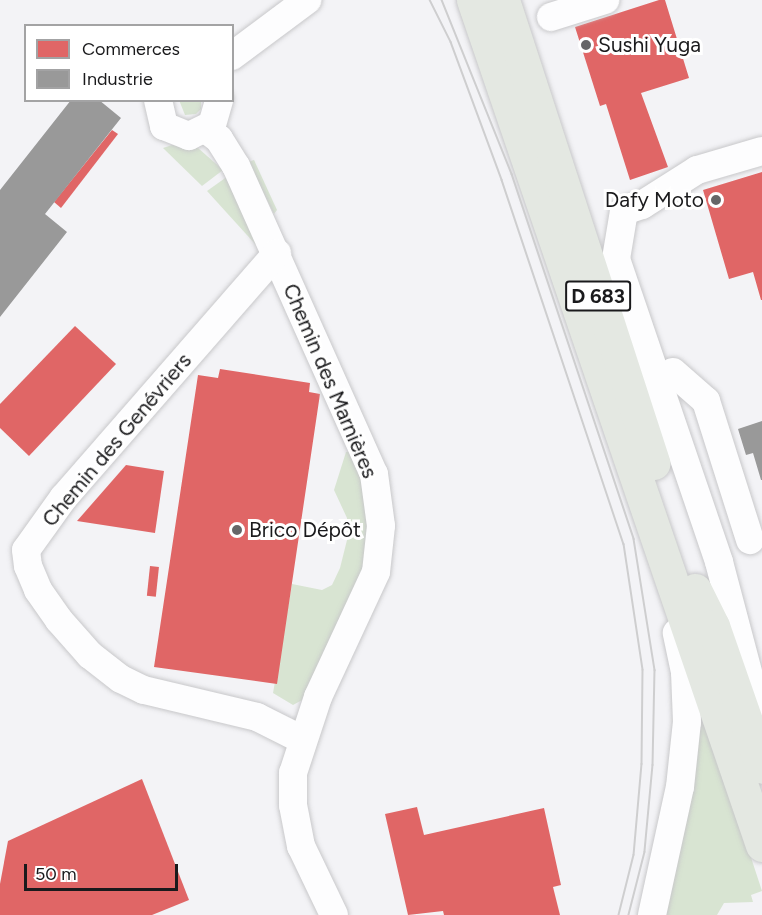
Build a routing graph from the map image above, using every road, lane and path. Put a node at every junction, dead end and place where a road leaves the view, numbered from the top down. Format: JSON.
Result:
{"nodes":[{"id":1,"x":307,"y":0,"type":"edge"},
{"id":2,"x":473,"y":0,"type":"edge"},
{"id":3,"x":503,"y":0,"type":"edge"},
{"id":4,"x":605,"y":0,"type":"edge"},
{"id":5,"x":551,"y":17,"type":"dead end"},
{"id":6,"x":234,"y":55,"type":"edge"},
{"id":7,"x":158,"y":102,"type":"edge"},
{"id":8,"x":219,"y":102,"type":"edge"},
{"id":9,"x":207,"y":130,"type":"junction"},
{"id":10,"x":762,"y":152,"type":"edge"},
{"id":11,"x":277,"y":254,"type":"junction"},
{"id":12,"x":645,"y":348,"type":"junction"},
{"id":13,"x":673,"y":372,"type":"junction"},
{"id":14,"x":642,"y":501,"type":"junction"},
{"id":15,"x":756,"y":538,"type":"edge"},
{"id":16,"x":719,"y":562,"type":"junction"},
{"id":17,"x":695,"y":590,"type":"junction"},
{"id":18,"x":762,"y":724,"type":"edge"},
{"id":19,"x":301,"y":739,"type":"junction"},
{"id":20,"x":762,"y":767,"type":"edge"},
{"id":21,"x":762,"y":805,"type":"edge"},
{"id":22,"x":762,"y":845,"type":"edge"},
{"id":23,"x":334,"y":915,"type":"edge"},
{"id":24,"x":652,"y":915,"type":"edge"}],
"edges":[{"from":1,"to":6,"type":"street"},
{"from":2,"to":14,"type":"main road","number":"D 683"},
{"from":3,"to":17,"type":"main road","number":"D 683"},
{"from":4,"to":5,"type":"street"},
{"from":7,"to":9,"type":"street"},
{"from":8,"to":9,"type":"street"},
{"from":9,"to":11,"type":"street","name":"Chemin des Marnières"},
{"from":10,"to":12,"type":"street"},
{"from":11,"to":19,"type":"street","name":"Chemin des Marnières"},
{"from":11,"to":19,"type":"street","name":"Chemin des Genévriers"},
{"from":12,"to":13,"type":"street"},
{"from":12,"to":16,"type":"street"},
{"from":13,"to":15,"type":"street"},
{"from":13,"to":16,"type":"street"},
{"from":14,"to":22,"type":"main road","number":"D 683"},
{"from":14,"to":24,"type":"street"},
{"from":15,"to":16,"type":"street"},
{"from":16,"to":18,"type":"street"},
{"from":17,"to":20,"type":"main road"},
{"from":17,"to":21,"type":"main road","number":"D 683"},
{"from":19,"to":23,"type":"street","name":"Chemin des Marnières"}]}
